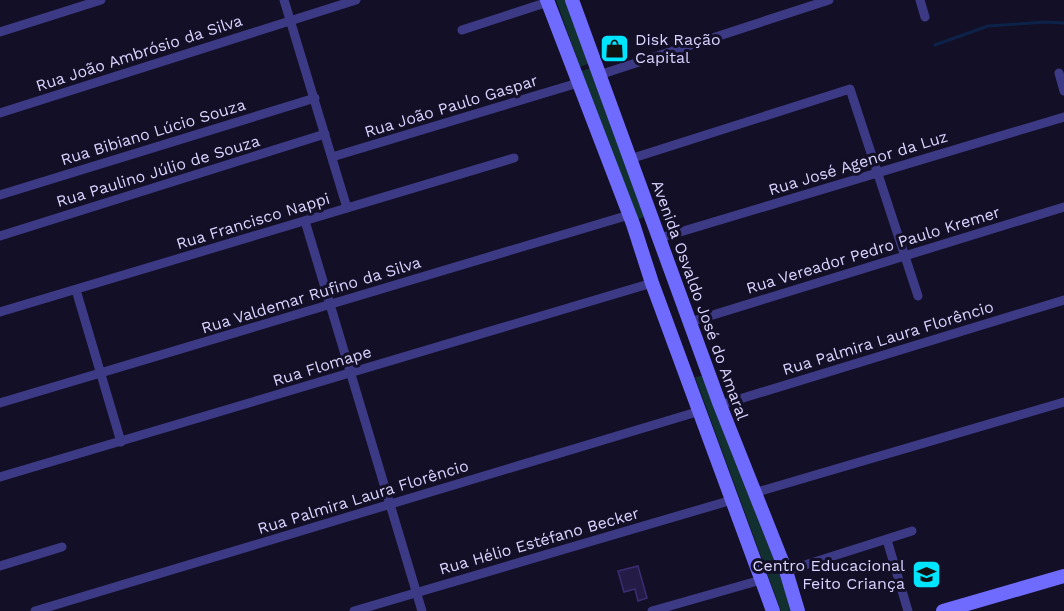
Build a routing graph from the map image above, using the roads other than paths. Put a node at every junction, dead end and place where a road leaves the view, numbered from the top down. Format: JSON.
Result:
{"nodes":[{"id":1,"x":101,"y":0,"type":"edge"},
{"id":2,"x":284,"y":0,"type":"edge"},
{"id":3,"x":356,"y":0,"type":"edge"},
{"id":4,"x":572,"y":0,"type":"edge"},
{"id":5,"x":829,"y":0,"type":"edge"},
{"id":6,"x":920,"y":0,"type":"edge"},
{"id":7,"x":547,"y":1,"type":"edge"},
{"id":8,"x":83,"y":3,"type":"edge"},
{"id":9,"x":925,"y":17,"type":"dead end"},
{"id":10,"x":291,"y":20,"type":"junction"},
{"id":11,"x":462,"y":30,"type":"dead end"},
{"id":12,"x":0,"y":32,"type":"edge"},
{"id":13,"x":1059,"y":73,"type":"dead end"},
{"id":14,"x":599,"y":75,"type":"junction"},
{"id":15,"x":578,"y":83,"type":"junction"},
{"id":16,"x":1064,"y":92,"type":"edge"},
{"id":17,"x":315,"y":98,"type":"junction"},
{"id":18,"x":0,"y":113,"type":"edge"},
{"id":19,"x":1064,"y":117,"type":"edge"},
{"id":20,"x":325,"y":134,"type":"junction"},
{"id":21,"x":332,"y":158,"type":"junction"},
{"id":22,"x":514,"y":158,"type":"dead end"},
{"id":23,"x":630,"y":159,"type":"junction"},
{"id":24,"x":878,"y":173,"type":"junction"},
{"id":25,"x":0,"y":195,"type":"edge"},
{"id":26,"x":1064,"y":207,"type":"edge"},
{"id":27,"x":347,"y":208,"type":"junction"},
{"id":28,"x":629,"y":215,"type":"junction"},
{"id":29,"x":306,"y":221,"type":"junction"},
{"id":30,"x":0,"y":236,"type":"edge"},
{"id":31,"x":660,"y":238,"type":"junction"},
{"id":32,"x":905,"y":256,"type":"junction"},
{"id":33,"x":652,"y":283,"type":"junction"},
{"id":34,"x":76,"y":290,"type":"junction"},
{"id":35,"x":918,"y":296,"type":"dead end"},
{"id":36,"x":1064,"y":300,"type":"edge"},
{"id":37,"x":331,"y":305,"type":"junction"},
{"id":38,"x":0,"y":312,"type":"edge"},
{"id":39,"x":690,"y":322,"type":"junction"},
{"id":40,"x":704,"y":360,"type":"junction"},
{"id":41,"x":682,"y":363,"type":"junction"},
{"id":42,"x":100,"y":373,"type":"junction"},
{"id":43,"x":351,"y":373,"type":"junction"},
{"id":44,"x":1064,"y":402,"type":"edge"},
{"id":45,"x":0,"y":403,"type":"edge"},
{"id":46,"x":720,"y":405,"type":"junction"},
{"id":47,"x":700,"y":411,"type":"junction"},
{"id":48,"x":121,"y":442,"type":"junction"},
{"id":49,"x":0,"y":477,"type":"edge"},
{"id":50,"x":754,"y":493,"type":"junction"},
{"id":51,"x":732,"y":500,"type":"junction"},
{"id":52,"x":390,"y":504,"type":"junction"},
{"id":53,"x":912,"y":531,"type":"dead end"},
{"id":54,"x":887,"y":540,"type":"junction"},
{"id":55,"x":62,"y":547,"type":"dead end"},
{"id":56,"x":0,"y":566,"type":"edge"},
{"id":57,"x":786,"y":571,"type":"junction"},
{"id":58,"x":1064,"y":576,"type":"edge"},
{"id":59,"x":761,"y":580,"type":"junction"},
{"id":60,"x":417,"y":592,"type":"junction"},
{"id":61,"x":58,"y":608,"type":"edge"},
{"id":62,"x":35,"y":611,"type":"edge"},
{"id":63,"x":354,"y":611,"type":"edge"},
{"id":64,"x":422,"y":611,"type":"edge"},
{"id":65,"x":652,"y":611,"type":"edge"},
{"id":66,"x":773,"y":611,"type":"edge"},
{"id":67,"x":798,"y":611,"type":"edge"},
{"id":68,"x":908,"y":611,"type":"edge"},
{"id":69,"x":943,"y":611,"type":"edge"}],
"edges":[{"from":1,"to":8,"type":"street"},
{"from":2,"to":10,"type":"street"},
{"from":3,"to":10,"type":"street","name":"Rua João Ambrósio da Silva"},
{"from":4,"to":14,"type":"main road","name":"Avenida Osvaldo José do Amaral"},
{"from":5,"to":14,"type":"street"},
{"from":6,"to":9,"type":"street"},
{"from":7,"to":11,"type":"street"},
{"from":7,"to":15,"type":"main road"},
{"from":8,"to":12,"type":"street"},
{"from":10,"to":17,"type":"street"},
{"from":10,"to":18,"type":"street","name":"Rua João Ambrósio da Silva"},
{"from":13,"to":16,"type":"street"},
{"from":14,"to":23,"type":"main road","name":"Avenida Osvaldo José do Amaral"},
{"from":15,"to":21,"type":"street","name":"Rua João Paulo Gaspar"},
{"from":15,"to":28,"type":"main road"},
{"from":17,"to":20,"type":"street"},
{"from":17,"to":25,"type":"street","name":"Rua Bibiano Lúcio Souza"},
{"from":19,"to":24,"type":"street","name":"Rua José Agenor da Luz"},
{"from":20,"to":21,"type":"street"},
{"from":20,"to":30,"type":"street","name":"Rua Paulino Júlio de Souza"},
{"from":21,"to":27,"type":"street"},
{"from":22,"to":27,"type":"street","name":"Rua Francisco Nappi"},
{"from":23,"to":24,"type":"street"},
{"from":23,"to":31,"type":"main road","name":"Avenida Osvaldo José do Amaral"},
{"from":24,"to":31,"type":"street","name":"Rua José Agenor da Luz"},
{"from":24,"to":32,"type":"street"},
{"from":26,"to":32,"type":"street","name":"Rua Vereador Pedro Paulo Kremer"},
{"from":27,"to":29,"type":"street","name":"Rua Francisco Nappi"},
{"from":28,"to":33,"type":"main road"},
{"from":28,"to":37,"type":"street","name":"Rua Valdemar Rufino da Silva"},
{"from":29,"to":34,"type":"street","name":"Rua Francisco Nappi"},
{"from":29,"to":37,"type":"street"},
{"from":31,"to":39,"type":"main road","name":"Avenida Osvaldo José do Amaral"},
{"from":32,"to":35,"type":"street"},
{"from":32,"to":39,"type":"street","name":"Rua Vereador Pedro Paulo Kremer"},
{"from":33,"to":41,"type":"main road"},
{"from":33,"to":43,"type":"street","name":"Rua Flomape"},
{"from":34,"to":38,"type":"street","name":"Rua Francisco Nappi"},
{"from":34,"to":42,"type":"street"},
{"from":36,"to":46,"type":"street","name":"Rua Palmira Laura Florêncio"},
{"from":37,"to":42,"type":"street","name":"Rua Valdemar Rufino da Silva"},
{"from":37,"to":43,"type":"street"},
{"from":39,"to":40,"type":"main road","name":"Avenida Osvaldo José do Amaral"},
{"from":40,"to":41,"type":"main road"},
{"from":40,"to":46,"type":"main road","name":"Avenida Osvaldo José do Amaral"},
{"from":41,"to":47,"type":"main road"},
{"from":42,"to":45,"type":"street","name":"Rua Valdemar Rufino da Silva"},
{"from":42,"to":48,"type":"street"},
{"from":43,"to":48,"type":"street","name":"Rua Flomape"},
{"from":43,"to":52,"type":"street"},
{"from":44,"to":50,"type":"street"},
{"from":46,"to":50,"type":"main road","name":"Avenida Osvaldo José do Amaral"},
{"from":47,"to":51,"type":"main road"},
{"from":47,"to":52,"type":"street","name":"Rua Palmira Laura Florêncio"},
{"from":48,"to":49,"type":"street","name":"Rua Flomape"},
{"from":50,"to":57,"type":"main road","name":"Avenida Osvaldo José do Amaral"},
{"from":51,"to":59,"type":"main road"},
{"from":51,"to":60,"type":"street","name":"Rua Hélio Estéfano Becker"},
{"from":52,"to":60,"type":"street"},
{"from":52,"to":61,"type":"street","name":"Rua Palmira Laura Florêncio"},
{"from":53,"to":54,"type":"street"},
{"from":54,"to":57,"type":"street"},
{"from":54,"to":68,"type":"street"},
{"from":55,"to":56,"type":"street"},
{"from":57,"to":67,"type":"main road","name":"Avenida Osvaldo José do Amaral"},
{"from":58,"to":69,"type":"main road"},
{"from":59,"to":65,"type":"street"},
{"from":59,"to":66,"type":"main road"},
{"from":60,"to":63,"type":"street","name":"Rua Hélio Estéfano Becker"},
{"from":60,"to":64,"type":"street"},
{"from":61,"to":62,"type":"street","name":"Rua Palmira Laura Florêncio"}]}
